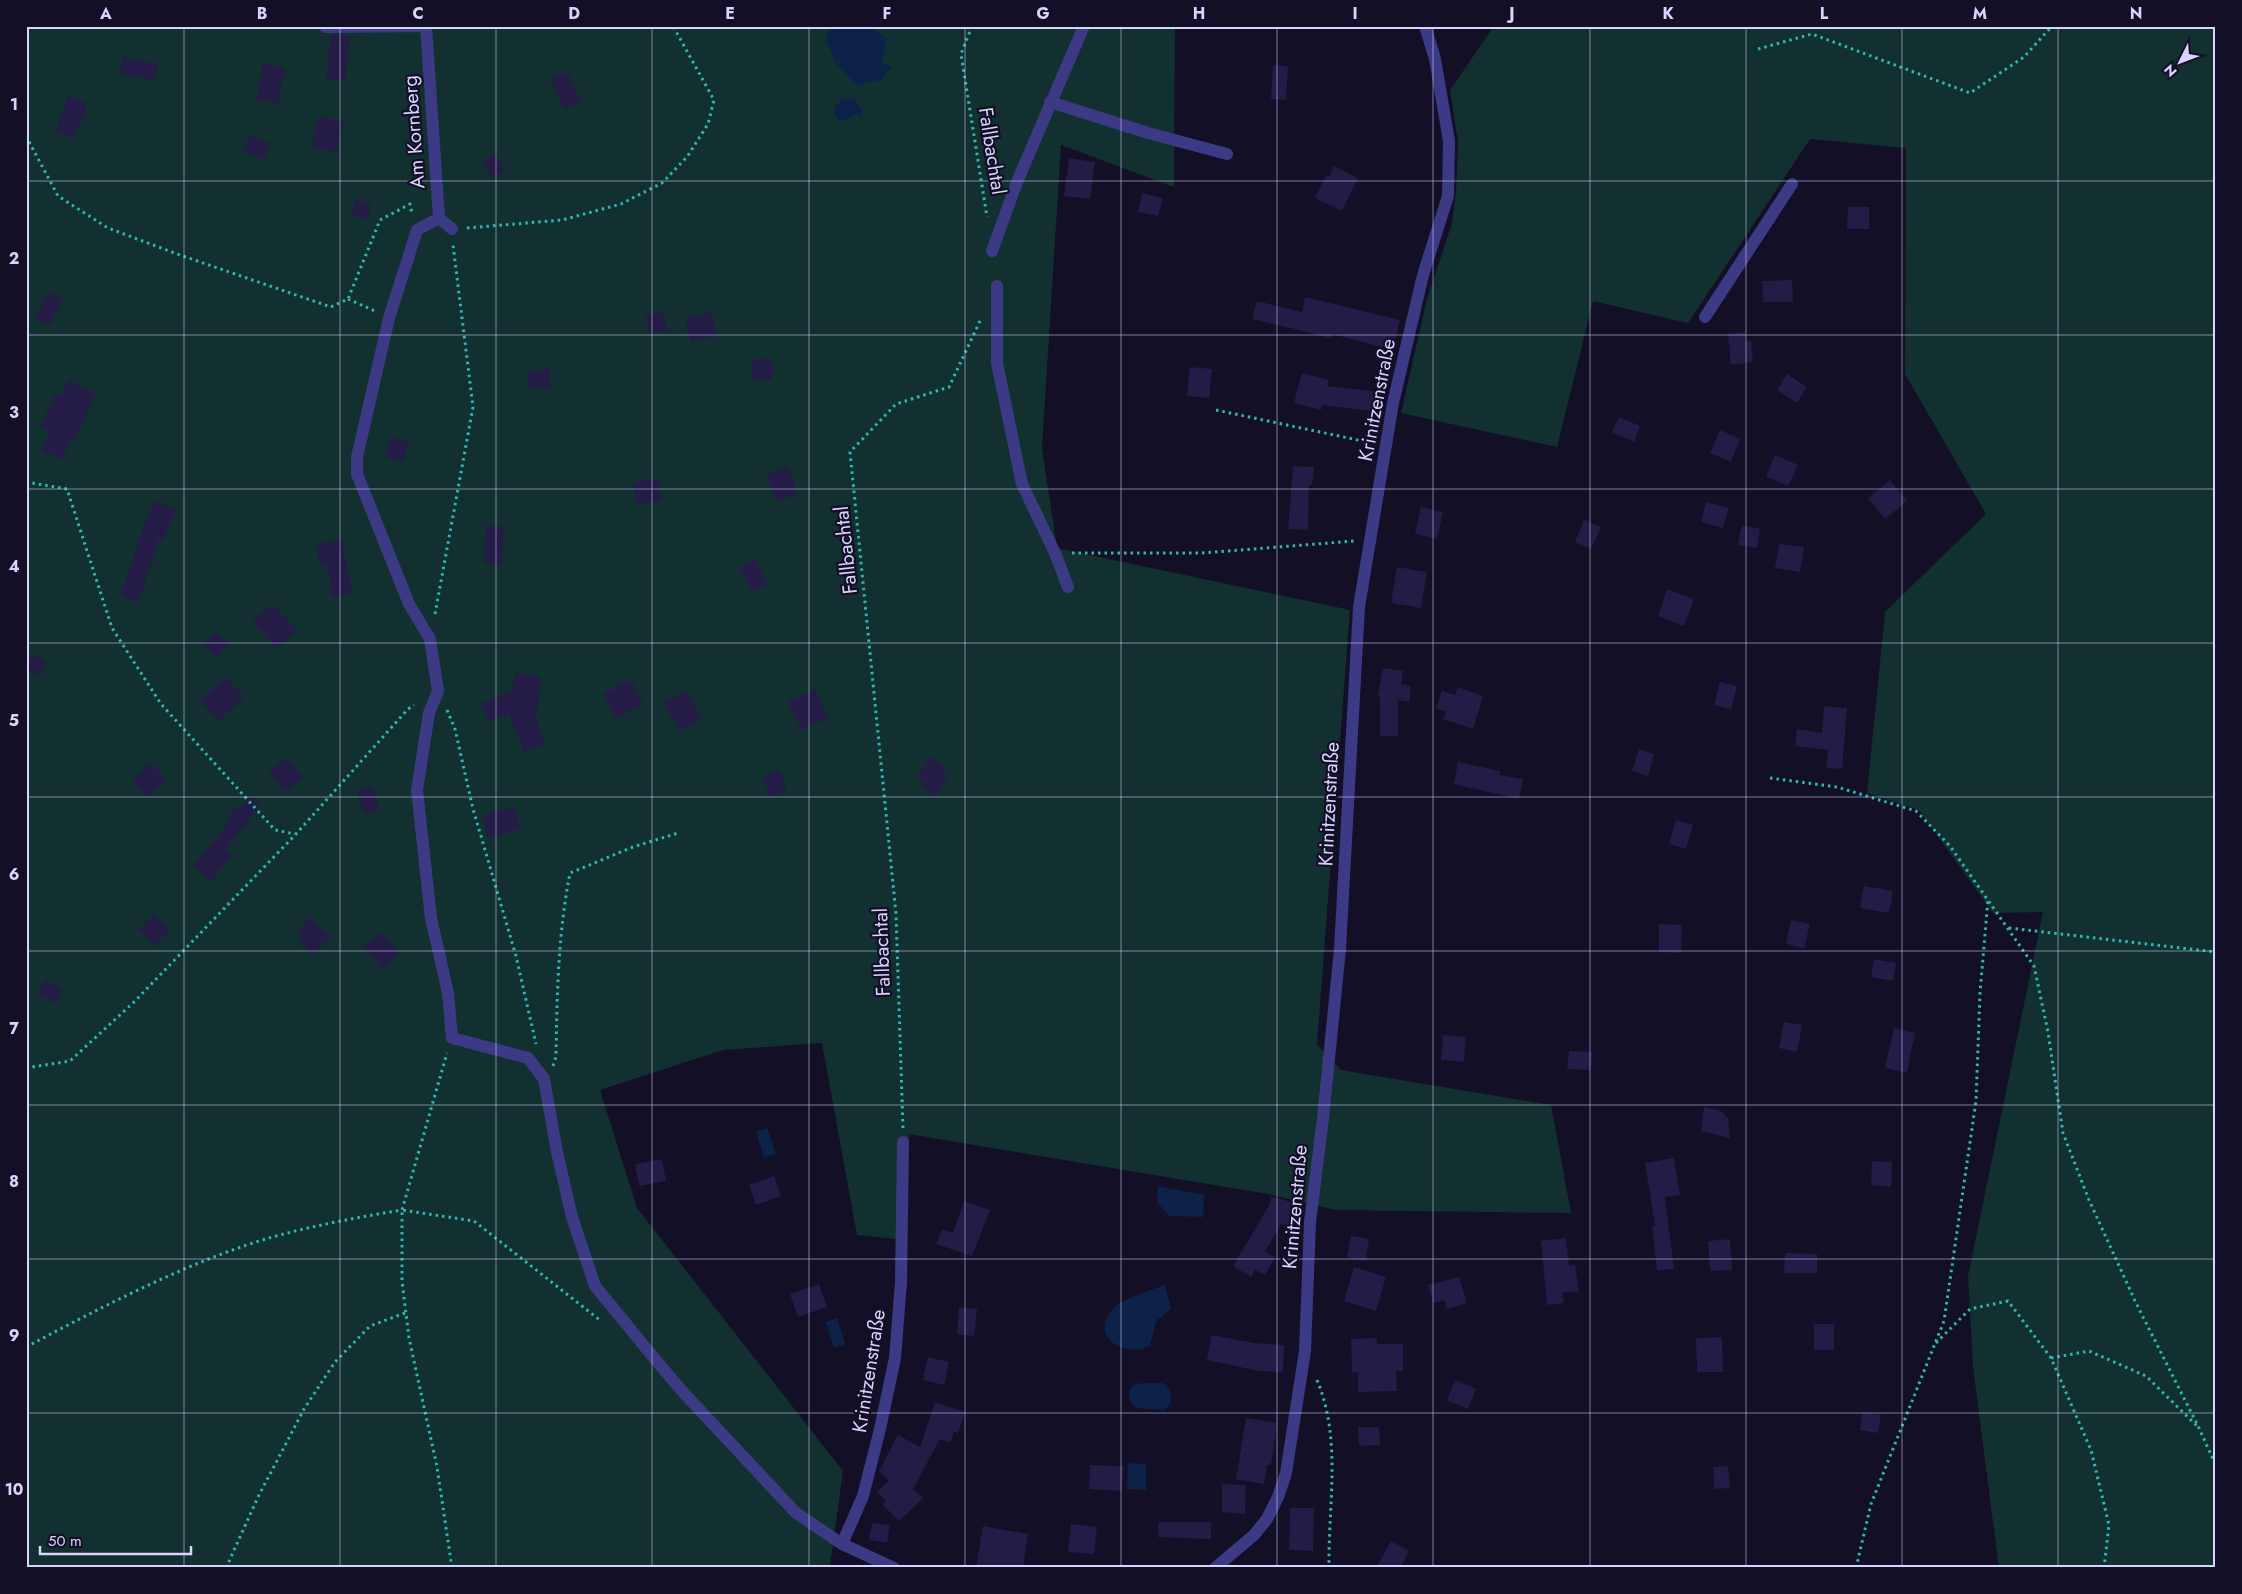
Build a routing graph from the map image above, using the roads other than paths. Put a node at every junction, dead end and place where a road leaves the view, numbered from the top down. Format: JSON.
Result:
{"nodes":[{"id":1,"x":426,"y":26,"type":"edge"},
{"id":2,"x":1084,"y":26,"type":"edge"},
{"id":3,"x":1425,"y":26,"type":"edge"},
{"id":4,"x":325,"y":27,"type":"edge"},
{"id":5,"x":1050,"y":102,"type":"junction"},
{"id":6,"x":1227,"y":154,"type":"dead end"},
{"id":7,"x":1792,"y":184,"type":"dead end"},
{"id":8,"x":439,"y":218,"type":"junction"},
{"id":9,"x":452,"y":229,"type":"road end"},
{"id":10,"x":992,"y":251,"type":"dead end"},
{"id":11,"x":997,"y":286,"type":"dead end"},
{"id":12,"x":1705,"y":317,"type":"dead end"},
{"id":13,"x":1068,"y":587,"type":"dead end"},
{"id":14,"x":903,"y":1142,"type":"road end"},
{"id":15,"x":842,"y":1544,"type":"junction"},
{"id":16,"x":894,"y":1568,"type":"edge"},
{"id":17,"x":1215,"y":1568,"type":"edge"}],
"edges":[{"from":1,"to":4,"type":"street"},
{"from":1,"to":8,"type":"street","name":"Am Kornberg"},
{"from":2,"to":5,"type":"street"},
{"from":3,"to":17,"type":"street","name":"Krinitzenstraße"},
{"from":5,"to":6,"type":"street"},
{"from":5,"to":10,"type":"street"},
{"from":7,"to":12,"type":"street"},
{"from":8,"to":9,"type":"street"},
{"from":8,"to":15,"type":"street"},
{"from":11,"to":13,"type":"street"},
{"from":14,"to":15,"type":"street","name":"Krinitzenstraße"},
{"from":15,"to":16,"type":"street"}]}
